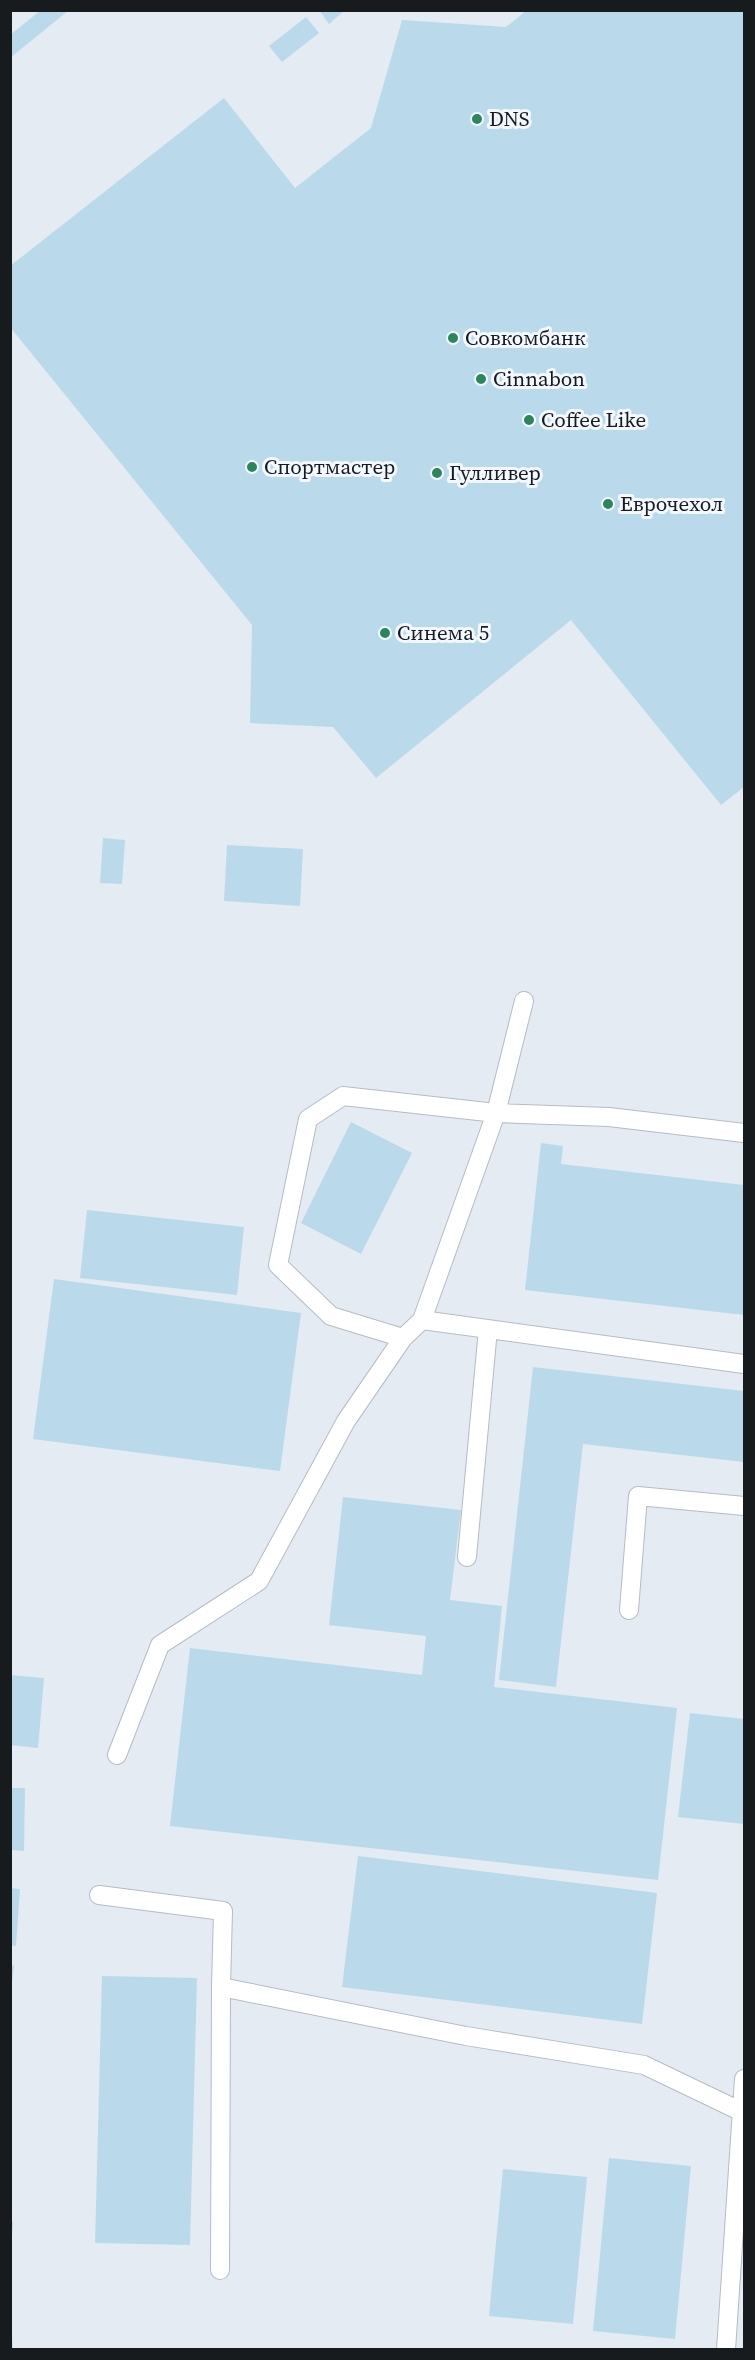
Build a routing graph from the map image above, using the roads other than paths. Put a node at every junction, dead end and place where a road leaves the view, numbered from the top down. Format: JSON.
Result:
{"nodes":[{"id":1,"x":524,"y":1001,"type":"dead end"},
{"id":2,"x":496,"y":1113,"type":"junction"},
{"id":3,"x":744,"y":1133,"type":"edge"},
{"id":4,"x":422,"y":1320,"type":"junction"},
{"id":5,"x":488,"y":1329,"type":"junction"},
{"id":6,"x":403,"y":1338,"type":"junction"},
{"id":7,"x":744,"y":1364,"type":"edge"},
{"id":8,"x":744,"y":1506,"type":"edge"},
{"id":9,"x":467,"y":1557,"type":"dead end"},
{"id":10,"x":629,"y":1610,"type":"dead end"},
{"id":11,"x":117,"y":1755,"type":"dead end"},
{"id":12,"x":99,"y":1895,"type":"dead end"},
{"id":13,"x":221,"y":1987,"type":"junction"},
{"id":14,"x":744,"y":2079,"type":"edge"},
{"id":15,"x":741,"y":2112,"type":"junction"},
{"id":16,"x":738,"y":2255,"type":"edge"},
{"id":17,"x":220,"y":2270,"type":"dead end"},
{"id":18,"x":726,"y":2349,"type":"edge"}],
"edges":[{"from":1,"to":2,"type":"lane"},
{"from":2,"to":3,"type":"lane"},
{"from":2,"to":4,"type":"lane"},
{"from":2,"to":6,"type":"lane"},
{"from":4,"to":5,"type":"lane"},
{"from":4,"to":6,"type":"lane"},
{"from":5,"to":7,"type":"lane"},
{"from":5,"to":9,"type":"lane"},
{"from":6,"to":11,"type":"lane"},
{"from":8,"to":10,"type":"lane"},
{"from":12,"to":13,"type":"lane"},
{"from":13,"to":15,"type":"lane"},
{"from":13,"to":17,"type":"lane"},
{"from":14,"to":15,"type":"lane"},
{"from":15,"to":16,"type":"lane"},
{"from":16,"to":18,"type":"lane"}]}
